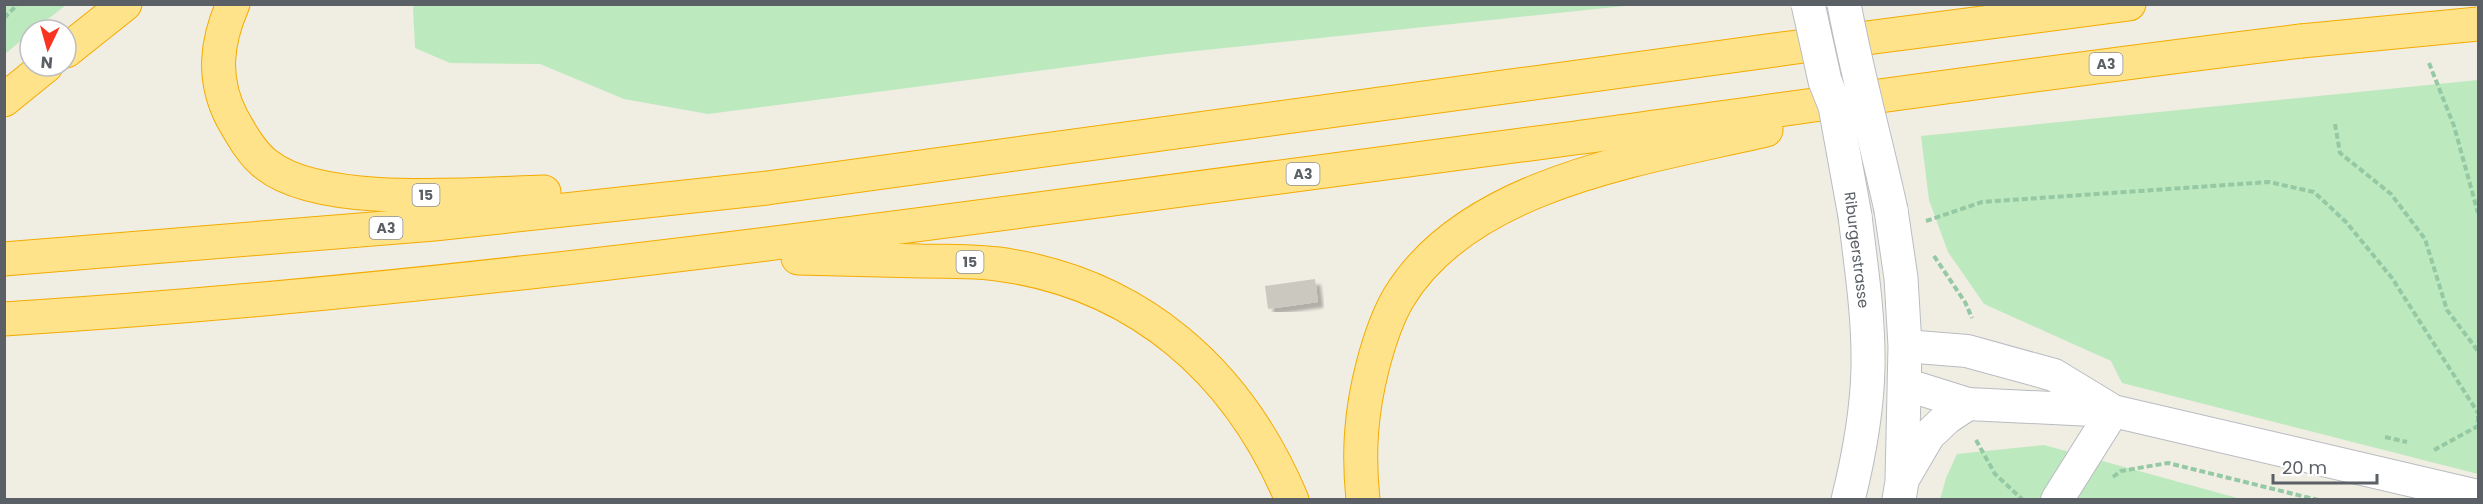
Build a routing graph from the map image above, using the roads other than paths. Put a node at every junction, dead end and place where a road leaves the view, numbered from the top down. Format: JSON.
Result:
{"nodes":[{"id":1,"x":125,"y":4,"type":"edge"},
{"id":2,"x":233,"y":4,"type":"edge"},
{"id":3,"x":1808,"y":4,"type":"edge"},
{"id":4,"x":1844,"y":4,"type":"edge"},
{"id":5,"x":2129,"y":4,"type":"edge"},
{"id":6,"x":2478,"y":24,"type":"edge"},
{"id":7,"x":78,"y":41,"type":"edge"},
{"id":8,"x":31,"y":78,"type":"edge"},
{"id":9,"x":1912,"y":90,"type":"junction"},
{"id":10,"x":4,"y":100,"type":"edge"},
{"id":11,"x":767,"y":188,"type":"junction"},
{"id":12,"x":694,"y":255,"type":"junction"},
{"id":13,"x":4,"y":259,"type":"edge"},
{"id":14,"x":4,"y":319,"type":"edge"},
{"id":15,"x":1905,"y":346,"type":"junction"},
{"id":16,"x":1868,"y":368,"type":"junction"},
{"id":17,"x":1904,"y":384,"type":"junction"},
{"id":18,"x":1968,"y":404,"type":"junction"},
{"id":19,"x":2113,"y":411,"type":"junction"},
{"id":20,"x":1901,"y":490,"type":"edge"},
{"id":21,"x":2478,"y":496,"type":"edge"},
{"id":22,"x":1292,"y":500,"type":"edge"},
{"id":23,"x":1363,"y":500,"type":"edge"},
{"id":24,"x":1848,"y":500,"type":"edge"},
{"id":25,"x":2057,"y":500,"type":"edge"}],
"edges":[{"from":1,"to":7,"type":"highway"},
{"from":2,"to":11,"type":"highway","number":"15"},
{"from":3,"to":16,"type":"main road","name":"Riburgerstrasse","bridge":true},
{"from":4,"to":15,"type":"main road","bridge":true},
{"from":5,"to":11,"type":"highway","number":"A3"},
{"from":6,"to":9,"type":"highway","number":"A3","bridge":true},
{"from":8,"to":10,"type":"highway"},
{"from":9,"to":12,"type":"highway","number":"A3"},
{"from":9,"to":23,"type":"highway"},
{"from":11,"to":13,"type":"highway","number":"A3"},
{"from":12,"to":14,"type":"highway","number":"A3"},
{"from":12,"to":22,"type":"highway","number":"15"},
{"from":15,"to":16,"type":"main road"},
{"from":15,"to":17,"type":"main road"},
{"from":15,"to":19,"type":"street"},
{"from":16,"to":17,"type":"main road"},
{"from":16,"to":24,"type":"main road","name":"Riburgerstrasse"},
{"from":17,"to":18,"type":"street"},
{"from":17,"to":20,"type":"main road"},
{"from":18,"to":19,"type":"street"},
{"from":18,"to":20,"type":"street"},
{"from":19,"to":21,"type":"street"},
{"from":19,"to":25,"type":"street"}]}
